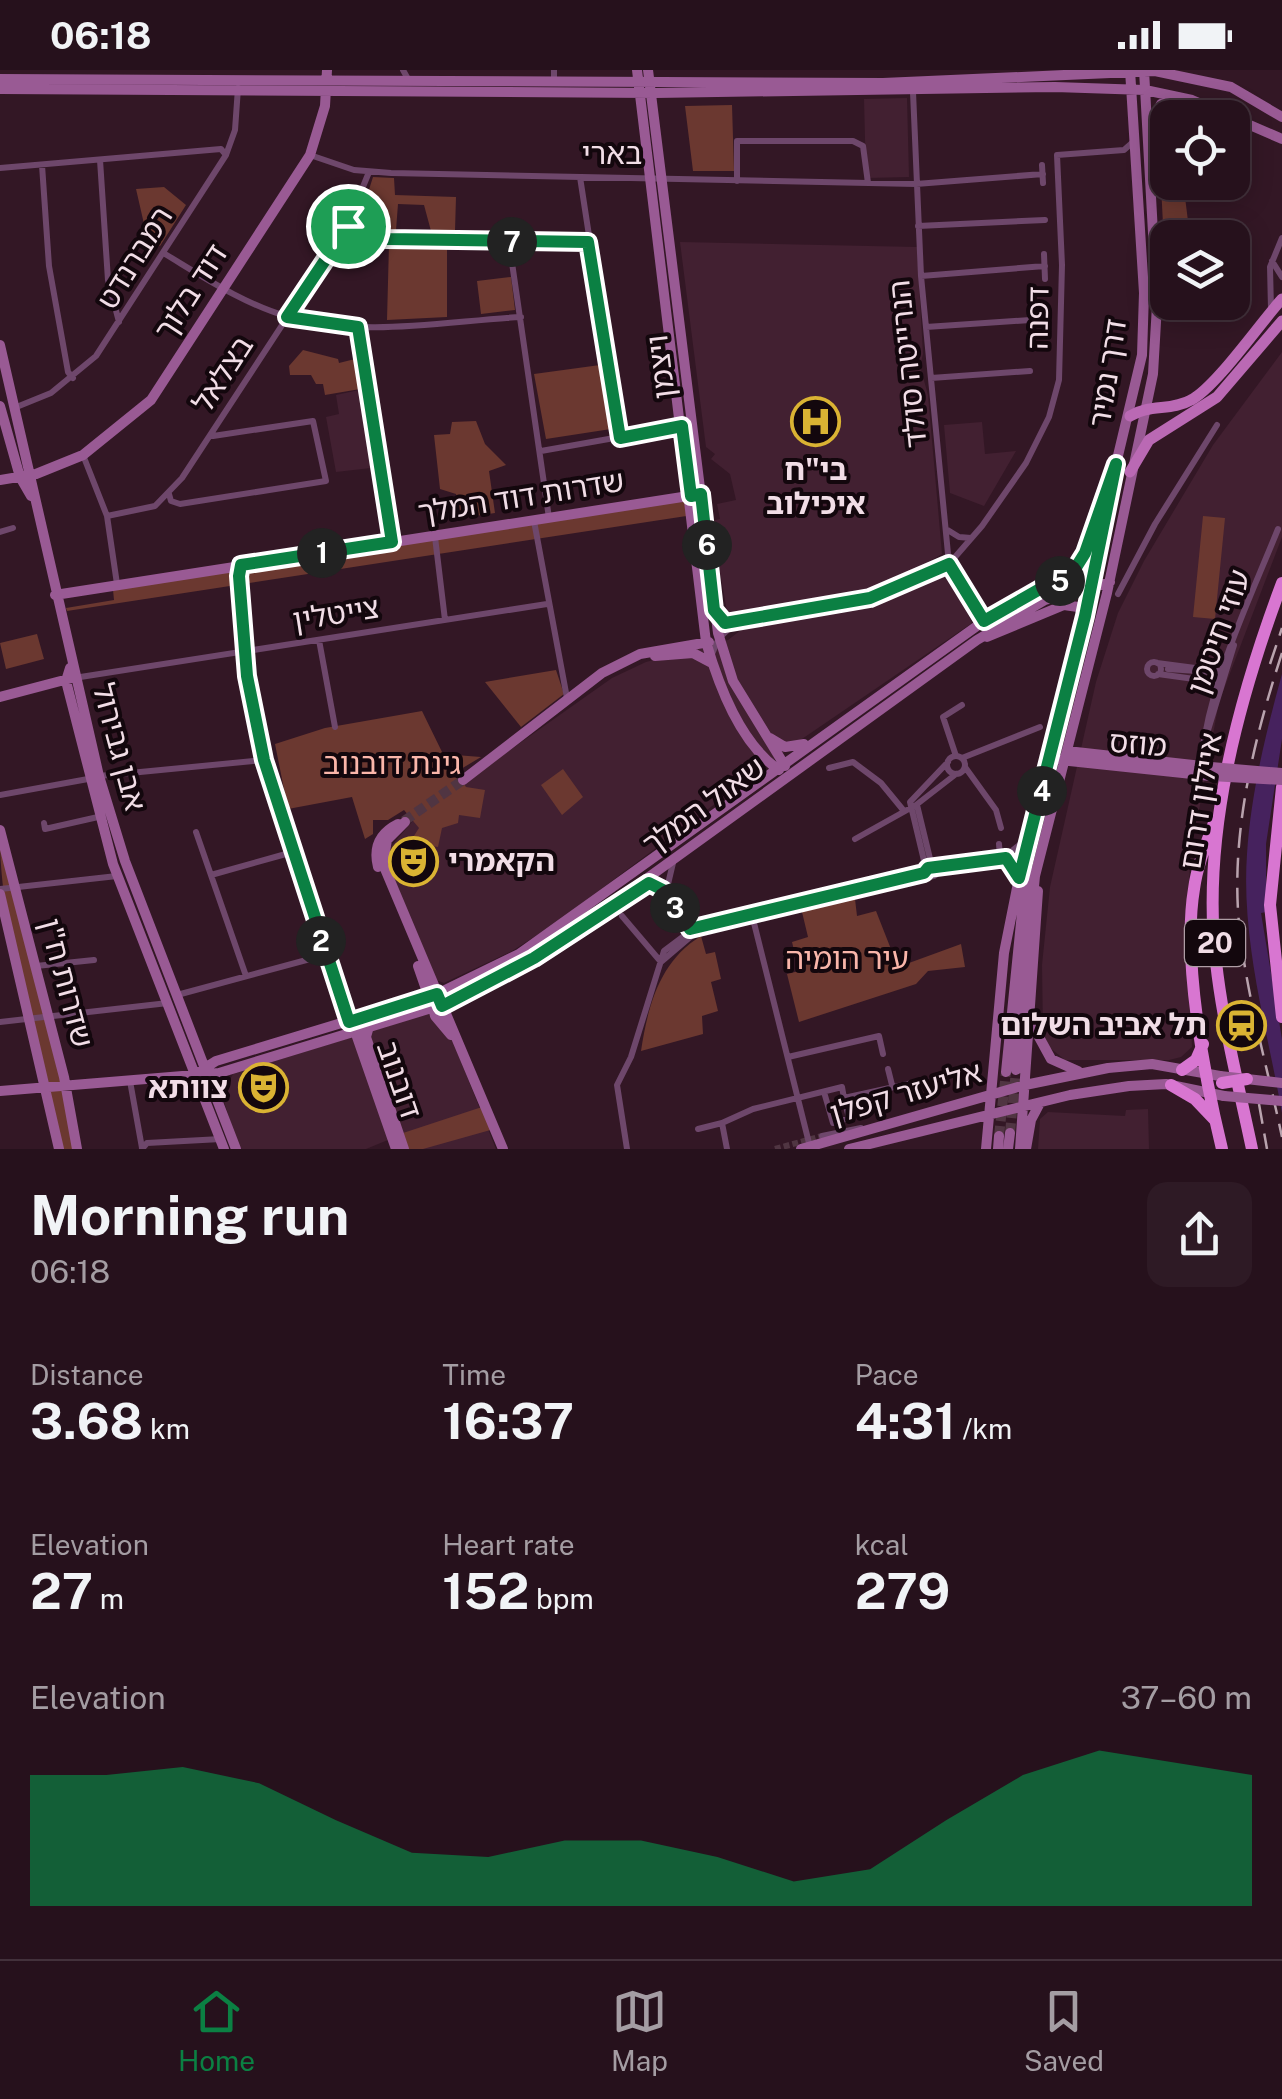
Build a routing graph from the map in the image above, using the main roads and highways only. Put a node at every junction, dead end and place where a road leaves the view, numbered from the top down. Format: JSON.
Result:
{"nodes":[{"id":1,"x":1282,"y":299,"type":"edge"},
{"id":2,"x":1282,"y":321,"type":"edge"},
{"id":3,"x":1130,"y":416,"type":"road end"},
{"id":4,"x":1130,"y":472,"type":"road end"},
{"id":5,"x":1282,"y":583,"type":"edge"},
{"id":6,"x":1282,"y":784,"type":"edge"},
{"id":7,"x":1225,"y":792,"type":"junction"},
{"id":8,"x":1282,"y":1017,"type":"edge"},
{"id":9,"x":1203,"y":1041,"type":"junction"},
{"id":10,"x":1182,"y":1070,"type":"road end"},
{"id":11,"x":1247,"y":1079,"type":"road end"},
{"id":12,"x":1217,"y":1084,"type":"junction"},
{"id":13,"x":1171,"y":1085,"type":"road end"},
{"id":14,"x":1216,"y":1122,"type":"junction"},
{"id":15,"x":1222,"y":1149,"type":"edge"},
{"id":16,"x":1252,"y":1149,"type":"edge"}],
"edges":[{"from":1,"to":3,"type":"main road"},
{"from":2,"to":4,"type":"main road"},
{"from":5,"to":7,"type":"highway","name":"איילון דרום","number":"20"},
{"from":6,"to":8,"type":"highway","number":"20"},
{"from":7,"to":9,"type":"highway"},
{"from":7,"to":16,"type":"highway","name":"איילון דרום","number":"20"},
{"from":9,"to":10,"type":"highway"},
{"from":9,"to":12,"type":"highway"},
{"from":11,"to":12,"type":"highway","bridge":true},
{"from":12,"to":14,"type":"highway"},
{"from":13,"to":14,"type":"highway"},
{"from":14,"to":15,"type":"highway"}]}
